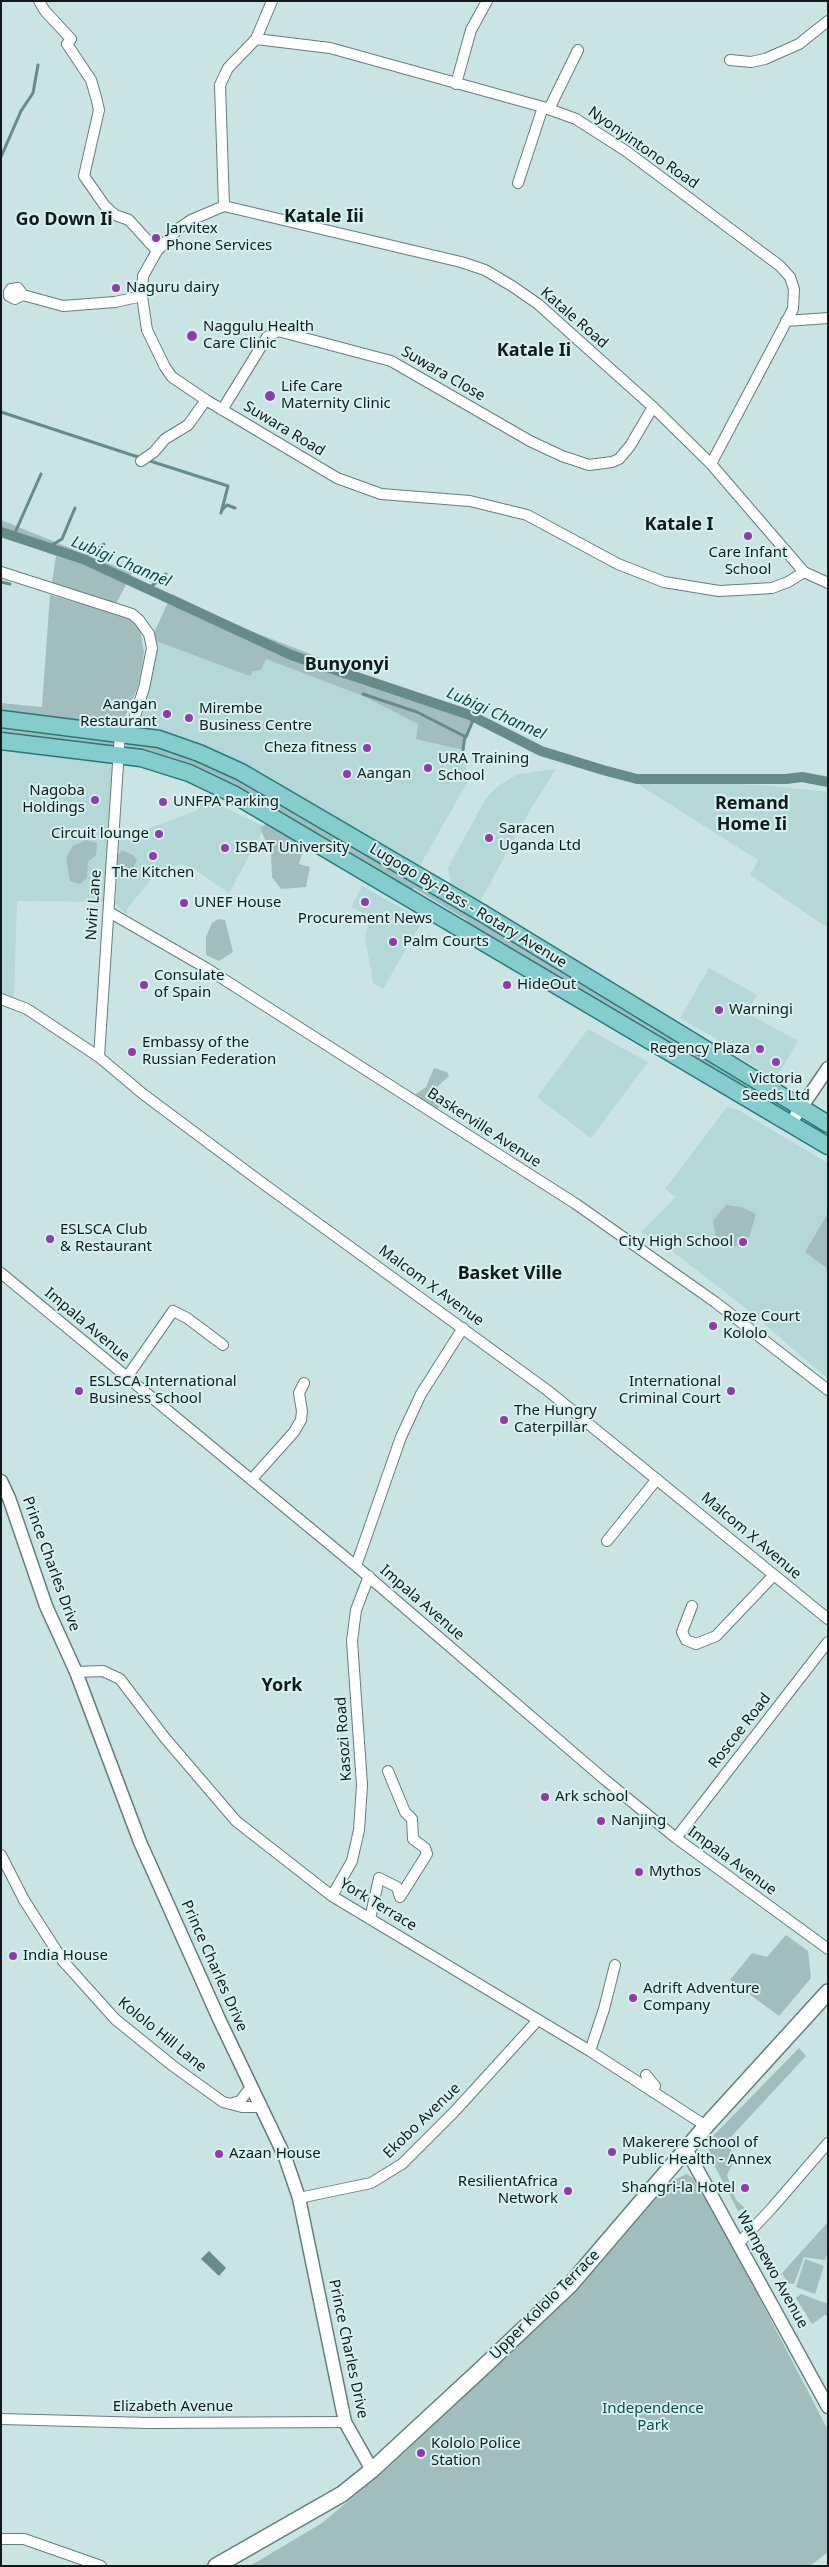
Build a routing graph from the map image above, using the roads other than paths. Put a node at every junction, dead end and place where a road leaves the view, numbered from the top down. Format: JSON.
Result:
{"nodes":[{"id":1,"x":39,"y":1,"type":"edge"},
{"id":2,"x":272,"y":1,"type":"edge"},
{"id":3,"x":487,"y":1,"type":"edge"},
{"id":4,"x":828,"y":21,"type":"edge"},
{"id":5,"x":256,"y":39,"type":"junction"},
{"id":6,"x":578,"y":50,"type":"dead end"},
{"id":7,"x":730,"y":60,"type":"dead end"},
{"id":8,"x":456,"y":84,"type":"junction"},
{"id":9,"x":546,"y":108,"type":"junction"},
{"id":10,"x":518,"y":183,"type":"dead end"},
{"id":11,"x":224,"y":206,"type":"junction"},
{"id":12,"x":157,"y":251,"type":"junction"},
{"id":13,"x":23,"y":295,"type":"dead end"},
{"id":14,"x":142,"y":296,"type":"junction"},
{"id":15,"x":828,"y":318,"type":"edge"},
{"id":16,"x":786,"y":322,"type":"junction"},
{"id":17,"x":206,"y":400,"type":"junction"},
{"id":18,"x":653,"y":407,"type":"junction"},
{"id":19,"x":222,"y":410,"type":"junction"},
{"id":20,"x":141,"y":461,"type":"dead end"},
{"id":21,"x":711,"y":464,"type":"junction"},
{"id":22,"x":1,"y":572,"type":"edge"},
{"id":23,"x":804,"y":572,"type":"junction"},
{"id":24,"x":828,"y":583,"type":"edge"},
{"id":25,"x":1,"y":719,"type":"edge"},
{"id":26,"x":125,"y":734,"type":"junction"},
{"id":27,"x":1,"y":741,"type":"edge"},
{"id":28,"x":120,"y":756,"type":"junction"},
{"id":29,"x":109,"y":912,"type":"junction"},
{"id":30,"x":1,"y":999,"type":"edge"},
{"id":31,"x":99,"y":1057,"type":"junction"},
{"id":32,"x":828,"y":1068,"type":"edge"},
{"id":33,"x":800,"y":1108,"type":"junction"},
{"id":34,"x":790,"y":1124,"type":"junction"},
{"id":35,"x":828,"y":1124,"type":"edge"},
{"id":36,"x":828,"y":1146,"type":"edge"},
{"id":37,"x":1,"y":1273,"type":"edge"},
{"id":38,"x":463,"y":1328,"type":"junction"},
{"id":39,"x":223,"y":1345,"type":"dead end"},
{"id":40,"x":127,"y":1377,"type":"junction"},
{"id":41,"x":304,"y":1383,"type":"dead end"},
{"id":42,"x":828,"y":1390,"type":"edge"},
{"id":43,"x":657,"y":1479,"type":"junction"},
{"id":44,"x":252,"y":1480,"type":"junction"},
{"id":45,"x":1,"y":1481,"type":"edge"},
{"id":46,"x":607,"y":1541,"type":"dead end"},
{"id":47,"x":356,"y":1566,"type":"junction"},
{"id":48,"x":774,"y":1575,"type":"junction"},
{"id":49,"x":369,"y":1576,"type":"junction"},
{"id":50,"x":692,"y":1606,"type":"dead end"},
{"id":51,"x":828,"y":1619,"type":"edge"},
{"id":52,"x":828,"y":1642,"type":"edge"},
{"id":53,"x":76,"y":1672,"type":"junction"},
{"id":54,"x":388,"y":1770,"type":"dead end"},
{"id":55,"x":676,"y":1838,"type":"junction"},
{"id":56,"x":1,"y":1855,"type":"edge"},
{"id":57,"x":332,"y":1896,"type":"junction"},
{"id":58,"x":370,"y":1918,"type":"junction"},
{"id":59,"x":828,"y":1949,"type":"edge"},
{"id":60,"x":615,"y":1965,"type":"dead end"},
{"id":61,"x":828,"y":1992,"type":"edge"},
{"id":62,"x":538,"y":2020,"type":"junction"},
{"id":63,"x":590,"y":2051,"type":"junction"},
{"id":64,"x":646,"y":2074,"type":"dead end"},
{"id":65,"x":251,"y":2087,"type":"junction"},
{"id":66,"x":653,"y":2092,"type":"junction"},
{"id":67,"x":229,"y":2104,"type":"junction"},
{"id":68,"x":261,"y":2108,"type":"junction"},
{"id":69,"x":706,"y":2126,"type":"junction"},
{"id":70,"x":828,"y":2143,"type":"edge"},
{"id":71,"x":686,"y":2149,"type":"junction"},
{"id":72,"x":299,"y":2198,"type":"junction"},
{"id":73,"x":739,"y":2243,"type":"junction"},
{"id":74,"x":828,"y":2407,"type":"edge"},
{"id":75,"x":1,"y":2419,"type":"edge"},
{"id":76,"x":346,"y":2422,"type":"junction"},
{"id":77,"x":372,"y":2470,"type":"junction"},
{"id":78,"x":1,"y":2539,"type":"edge"},
{"id":79,"x":101,"y":2566,"type":"edge"},
{"id":80,"x":216,"y":2566,"type":"edge"}],
"edges":[{"from":1,"to":12,"type":"street"},
{"from":2,"to":5,"type":"street"},
{"from":3,"to":8,"type":"street"},
{"from":4,"to":7,"type":"street"},
{"from":5,"to":8,"type":"street","name":"Nyonyintono Road"},
{"from":5,"to":11,"type":"street"},
{"from":6,"to":9,"type":"street"},
{"from":8,"to":9,"type":"street","name":"Nyonyintono Road"},
{"from":9,"to":10,"type":"street"},
{"from":9,"to":16,"type":"street","name":"Nyonyintono Road"},
{"from":11,"to":12,"type":"street","name":"Suwara Road"},
{"from":11,"to":18,"type":"street","name":"Katale Road"},
{"from":12,"to":14,"type":"street","name":"Suwara Road"},
{"from":13,"to":14,"type":"street"},
{"from":14,"to":17,"type":"street","name":"Suwara Road"},
{"from":15,"to":16,"type":"street"},
{"from":16,"to":21,"type":"street","name":"Nyonyintono Road"},
{"from":17,"to":19,"type":"street","name":"Suwara Road"},
{"from":17,"to":20,"type":"street"},
{"from":18,"to":19,"type":"street","name":"Suwara Close"},
{"from":18,"to":21,"type":"street","name":"Katale Road"},
{"from":19,"to":23,"type":"street","name":"Suwara Road"},
{"from":21,"to":23,"type":"street","name":"Katale Road"},
{"from":22,"to":26,"type":"street","name":"Nviri Lane"},
{"from":23,"to":24,"type":"street","name":"Katale Road"},
{"from":25,"to":26,"type":"main road","name":"Lugogo By-Pass - Rotary Avenue"},
{"from":26,"to":28,"type":"street","name":"Nviri Lane"},
{"from":26,"to":33,"type":"main road","name":"Lugogo By-Pass - Rotary Avenue"},
{"from":27,"to":28,"type":"main road","name":"Lugogo By-Pass - Rotary Avenue"},
{"from":28,"to":29,"type":"street","name":"Nviri Lane"},
{"from":28,"to":34,"type":"main road","name":"Lugogo By-Pass - Rotary Avenue"},
{"from":29,"to":31,"type":"street","name":"Nviri Lane"},
{"from":29,"to":42,"type":"street","name":"Baskerville Avenue"},
{"from":30,"to":31,"type":"street","name":"Malcom X Avenue"},
{"from":31,"to":38,"type":"street","name":"Malcom X Avenue"},
{"from":32,"to":33,"type":"street"},
{"from":33,"to":34,"type":"street"},
{"from":33,"to":35,"type":"main road","name":"Lugogo By-Pass - Rotary Avenue"},
{"from":34,"to":36,"type":"main road","name":"Lugogo By-Pass - Rotary Avenue"},
{"from":37,"to":40,"type":"street","name":"Impala Avenue"},
{"from":38,"to":43,"type":"street","name":"Malcom X Avenue"},
{"from":38,"to":47,"type":"street"},
{"from":39,"to":40,"type":"street"},
{"from":40,"to":44,"type":"street","name":"Impala Avenue"},
{"from":41,"to":44,"type":"street"},
{"from":43,"to":46,"type":"street"},
{"from":43,"to":48,"type":"street","name":"Malcom X Avenue"},
{"from":44,"to":47,"type":"street","name":"Impala Avenue"},
{"from":45,"to":53,"type":"street","name":"Prince Charles Drive"},
{"from":47,"to":49,"type":"street","name":"Impala Avenue"},
{"from":48,"to":50,"type":"street"},
{"from":48,"to":51,"type":"street","name":"Malcom X Avenue"},
{"from":49,"to":55,"type":"street","name":"Impala Avenue"},
{"from":49,"to":57,"type":"street","name":"Kasozi Road"},
{"from":52,"to":55,"type":"street","name":"Roscoe Road"},
{"from":53,"to":57,"type":"street","name":"York Terrace"},
{"from":53,"to":65,"type":"street","name":"Prince Charles Drive"},
{"from":54,"to":58,"type":"street"},
{"from":55,"to":59,"type":"street","name":"Impala Avenue"},
{"from":56,"to":67,"type":"street","name":"Kololo Hill Lane"},
{"from":57,"to":58,"type":"street","name":"York Terrace"},
{"from":58,"to":62,"type":"street","name":"York Terrace"},
{"from":60,"to":63,"type":"street"},
{"from":61,"to":69,"type":"main road","name":"Upper Kololo Terrace"},
{"from":62,"to":63,"type":"street","name":"York Terrace"},
{"from":62,"to":72,"type":"street","name":"Ekobo Avenue"},
{"from":63,"to":66,"type":"street","name":"York Terrace"},
{"from":64,"to":66,"type":"street"},
{"from":65,"to":67,"type":"street"},
{"from":65,"to":68,"type":"street","name":"Prince Charles Drive"},
{"from":66,"to":69,"type":"street","name":"York Terrace"},
{"from":67,"to":68,"type":"street","name":"Kololo Hill Lane"},
{"from":68,"to":72,"type":"street","name":"Prince Charles Drive"},
{"from":69,"to":71,"type":"main road","name":"Upper Kololo Terrace"},
{"from":70,"to":73,"type":"street"},
{"from":71,"to":73,"type":"street","name":"Wampewo Avenue"},
{"from":71,"to":77,"type":"main road","name":"Upper Kololo Terrace"},
{"from":72,"to":76,"type":"street","name":"Prince Charles Drive"},
{"from":73,"to":74,"type":"street","name":"Wampewo Avenue"},
{"from":75,"to":76,"type":"street","name":"Elizabeth Avenue"},
{"from":76,"to":77,"type":"street","name":"Prince Charles Drive"},
{"from":77,"to":80,"type":"main road","name":"Upper Kololo Terrace"},
{"from":78,"to":79,"type":"street"}]}
